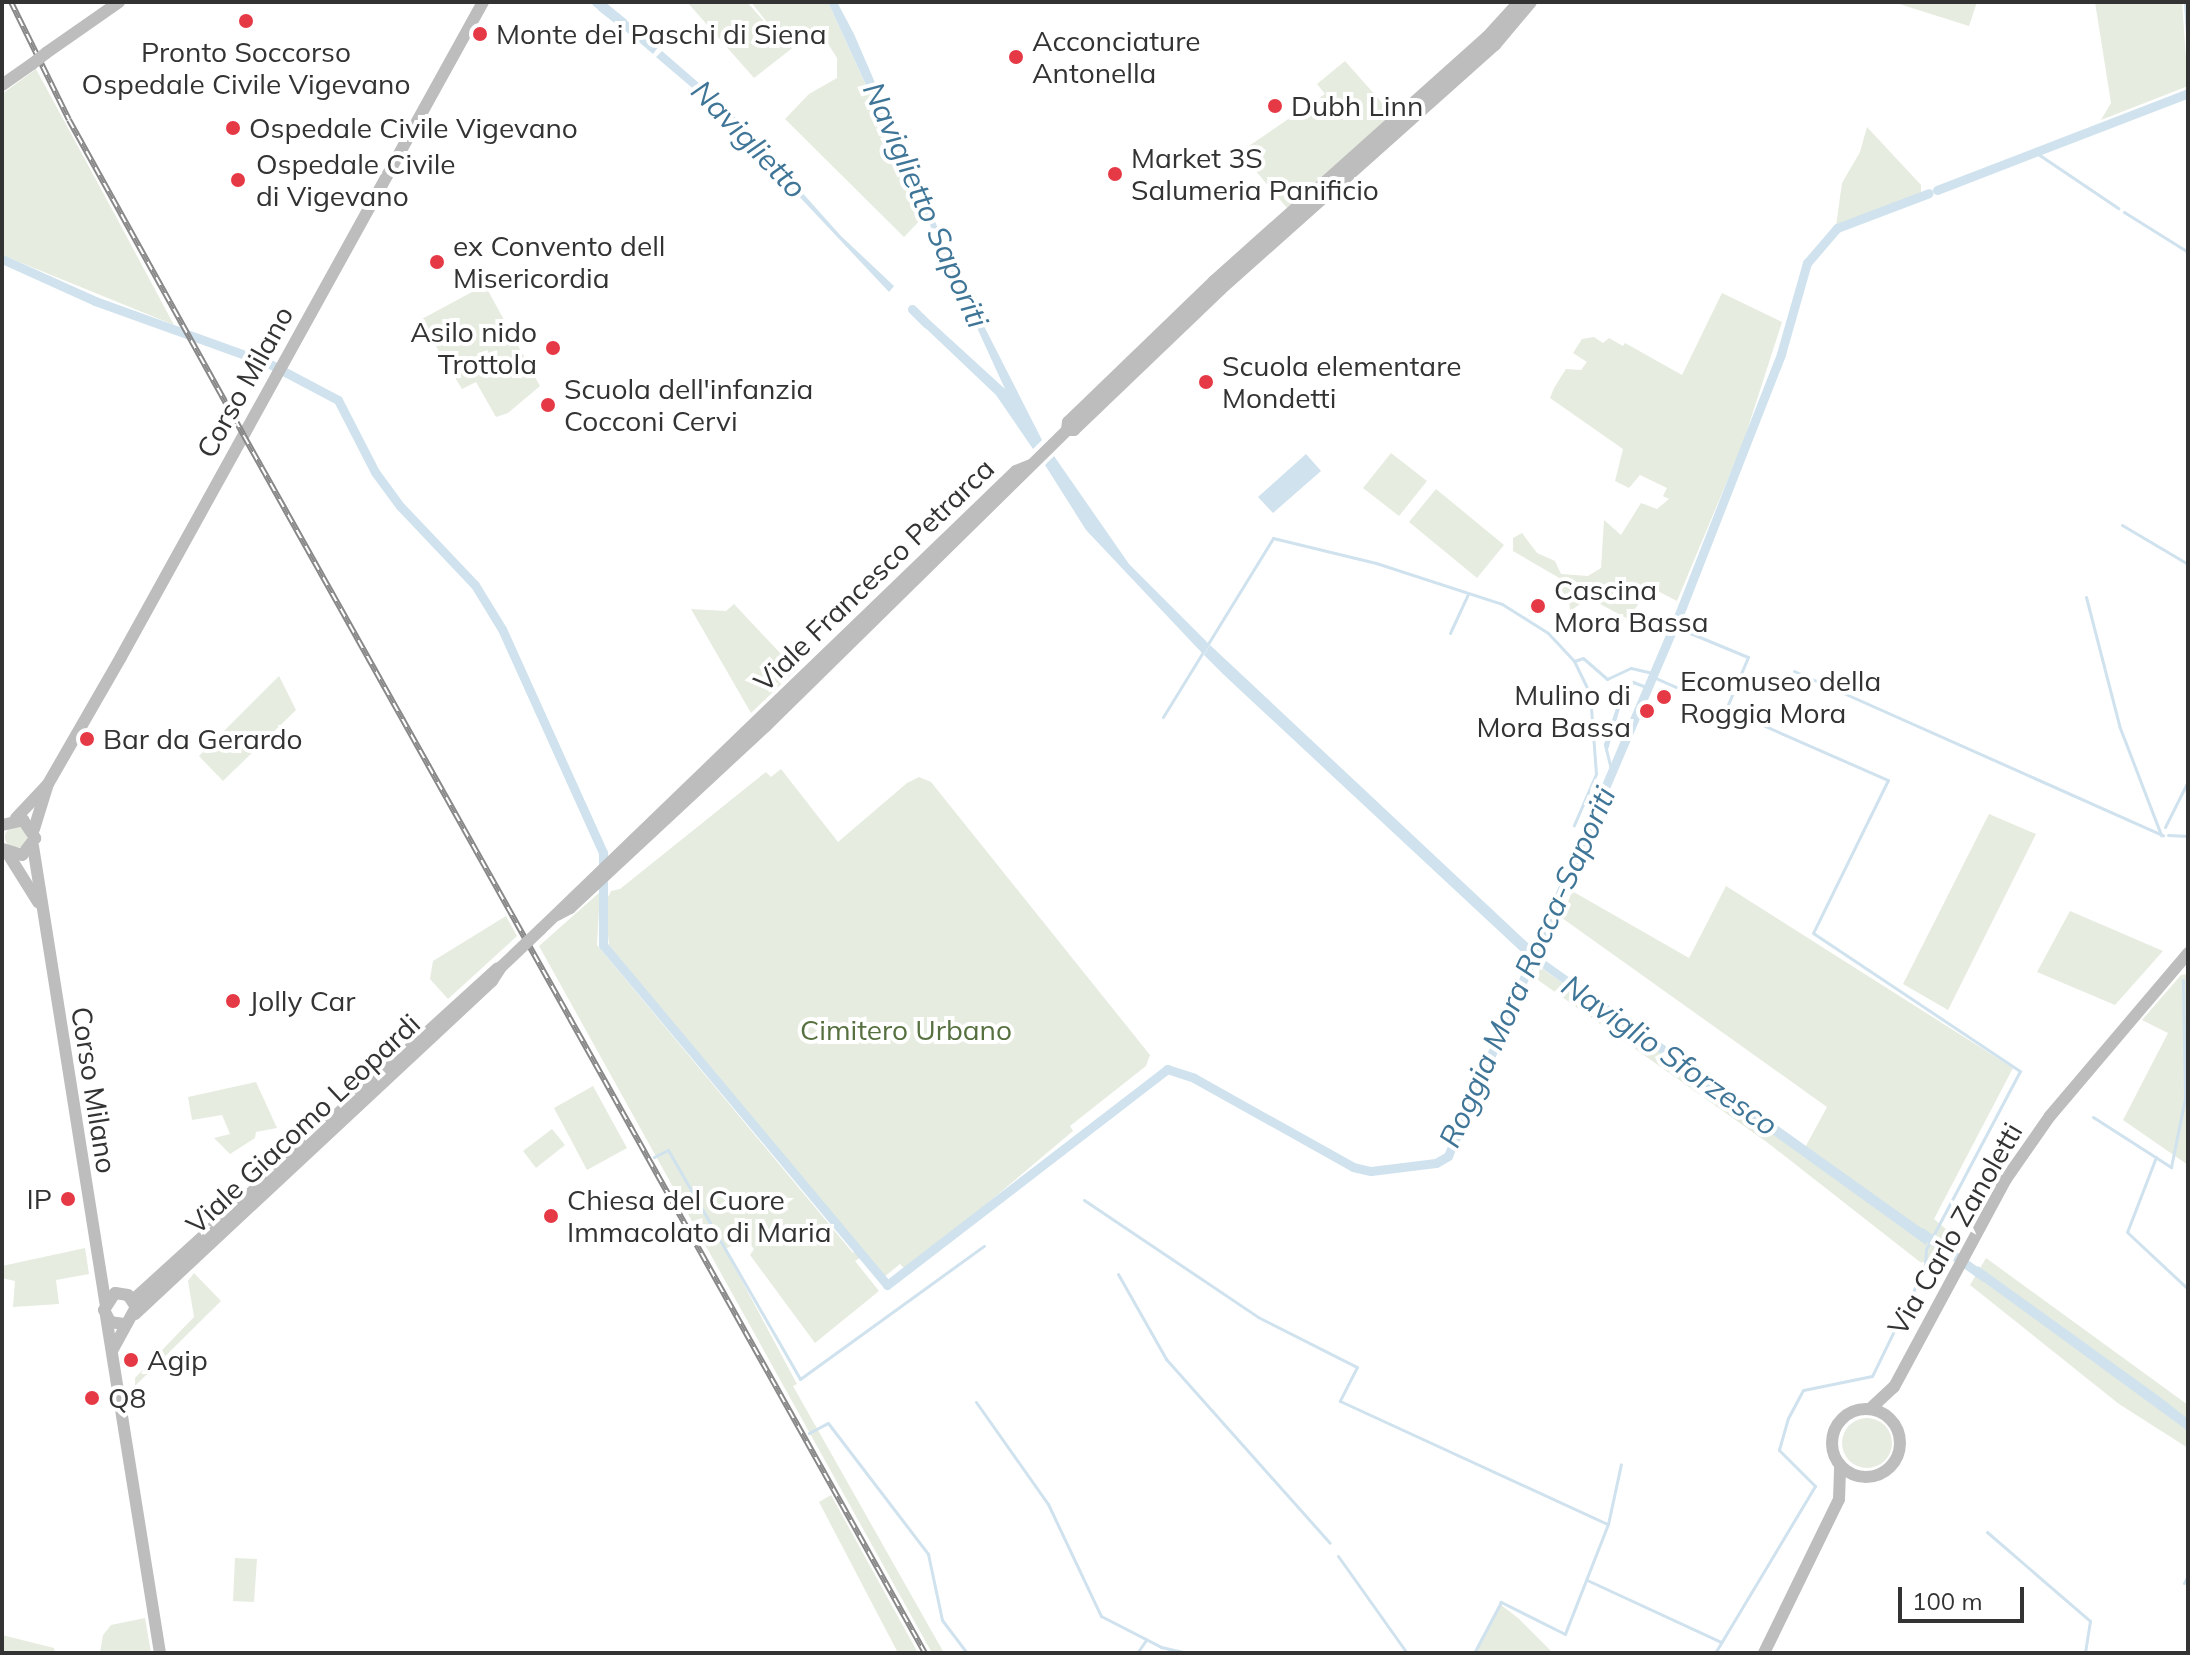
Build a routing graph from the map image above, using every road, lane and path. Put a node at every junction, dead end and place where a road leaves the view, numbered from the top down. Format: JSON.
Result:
{"nodes":[{"id":1,"x":119,"y":2,"type":"edge"},
{"id":2,"x":483,"y":2,"type":"edge"},
{"id":3,"x":1519,"y":2,"type":"edge"},
{"id":4,"x":1531,"y":2,"type":"edge"},
{"id":5,"x":2,"y":85,"type":"edge"},
{"id":6,"x":1067,"y":430,"type":"junction"},
{"id":7,"x":757,"y":728,"type":"joint"},
{"id":8,"x":48,"y":784,"type":"junction"},
{"id":9,"x":7,"y":819,"type":"edge"},
{"id":10,"x":34,"y":829,"type":"junction"},
{"id":11,"x":33,"y":846,"type":"junction"},
{"id":12,"x":4,"y":852,"type":"edge"},
{"id":13,"x":41,"y":910,"type":"junction"},
{"id":14,"x":2188,"y":953,"type":"edge"},
{"id":15,"x":501,"y":967,"type":"junction"},
{"id":16,"x":133,"y":1300,"type":"junction"},
{"id":17,"x":109,"y":1304,"type":"junction"},
{"id":18,"x":135,"y":1314,"type":"junction"},
{"id":19,"x":124,"y":1324,"type":"junction"},
{"id":20,"x":111,"y":1354,"type":"junction"},
{"id":21,"x":1894,"y":1387,"type":"junction"},
{"id":22,"x":1870,"y":1409,"type":"junction"},
{"id":23,"x":1893,"y":1422,"type":"junction"},
{"id":24,"x":1840,"y":1465,"type":"junction"},
{"id":25,"x":1865,"y":1477,"type":"junction"},
{"id":26,"x":1839,"y":1499,"type":"junction"},
{"id":27,"x":160,"y":1653,"type":"edge"},
{"id":28,"x":1764,"y":1653,"type":"edge"}],
"edges":[{"from":1,"to":5,"type":"main road","bridge":true},
{"from":2,"to":8,"type":"main road","name":"Corso Milano"},
{"from":3,"to":6,"type":"main road","name":"Viale Francesco Petrarca"},
{"from":4,"to":6,"type":"main road","name":"Viale Francesco Petrarca"},
{"from":6,"to":7,"type":"main road","name":"Viale Francesco Petrarca"},
{"from":7,"to":15,"type":"main road","name":"Viale Giacomo Leopardi","bridge":true},
{"from":8,"to":9,"type":"main road","name":"Corso Milano"},
{"from":8,"to":10,"type":"main road","name":"Corso Milano"},
{"from":9,"to":10,"type":"main road"},
{"from":10,"to":11,"type":"main road","name":"Corso Milano"},
{"from":11,"to":12,"type":"main road"},
{"from":11,"to":13,"type":"main road","name":"Corso Milano"},
{"from":12,"to":13,"type":"main road","name":"Corso Milano"},
{"from":13,"to":17,"type":"main road","name":"Corso Milano"},
{"from":14,"to":21,"type":"main road","name":"Via Carlo Zanoletti"},
{"from":15,"to":16,"type":"main road","name":"Viale Giacomo Leopardi"},
{"from":15,"to":18,"type":"main road","name":"Viale Giacomo Leopardi"},
{"from":16,"to":17,"type":"main road","name":"Corso Milano"},
{"from":16,"to":18,"type":"main road"},
{"from":17,"to":19,"type":"main road","name":"Corso Milano"},
{"from":17,"to":20,"type":"main road"},
{"from":18,"to":19,"type":"main road"},
{"from":19,"to":20,"type":"main road"},
{"from":20,"to":27,"type":"main road"},
{"from":21,"to":22,"type":"main road","name":"Via Carlo Zanoletti"},
{"from":21,"to":23,"type":"main road","name":"Via Carlo Zanoletti"},
{"from":22,"to":23,"type":"main road"},
{"from":22,"to":24,"type":"main road"},
{"from":23,"to":25,"type":"main road"},
{"from":24,"to":25,"type":"main road"},
{"from":24,"to":26,"type":"main road"},
{"from":25,"to":26,"type":"main road"},
{"from":26,"to":28,"type":"main road"}]}
